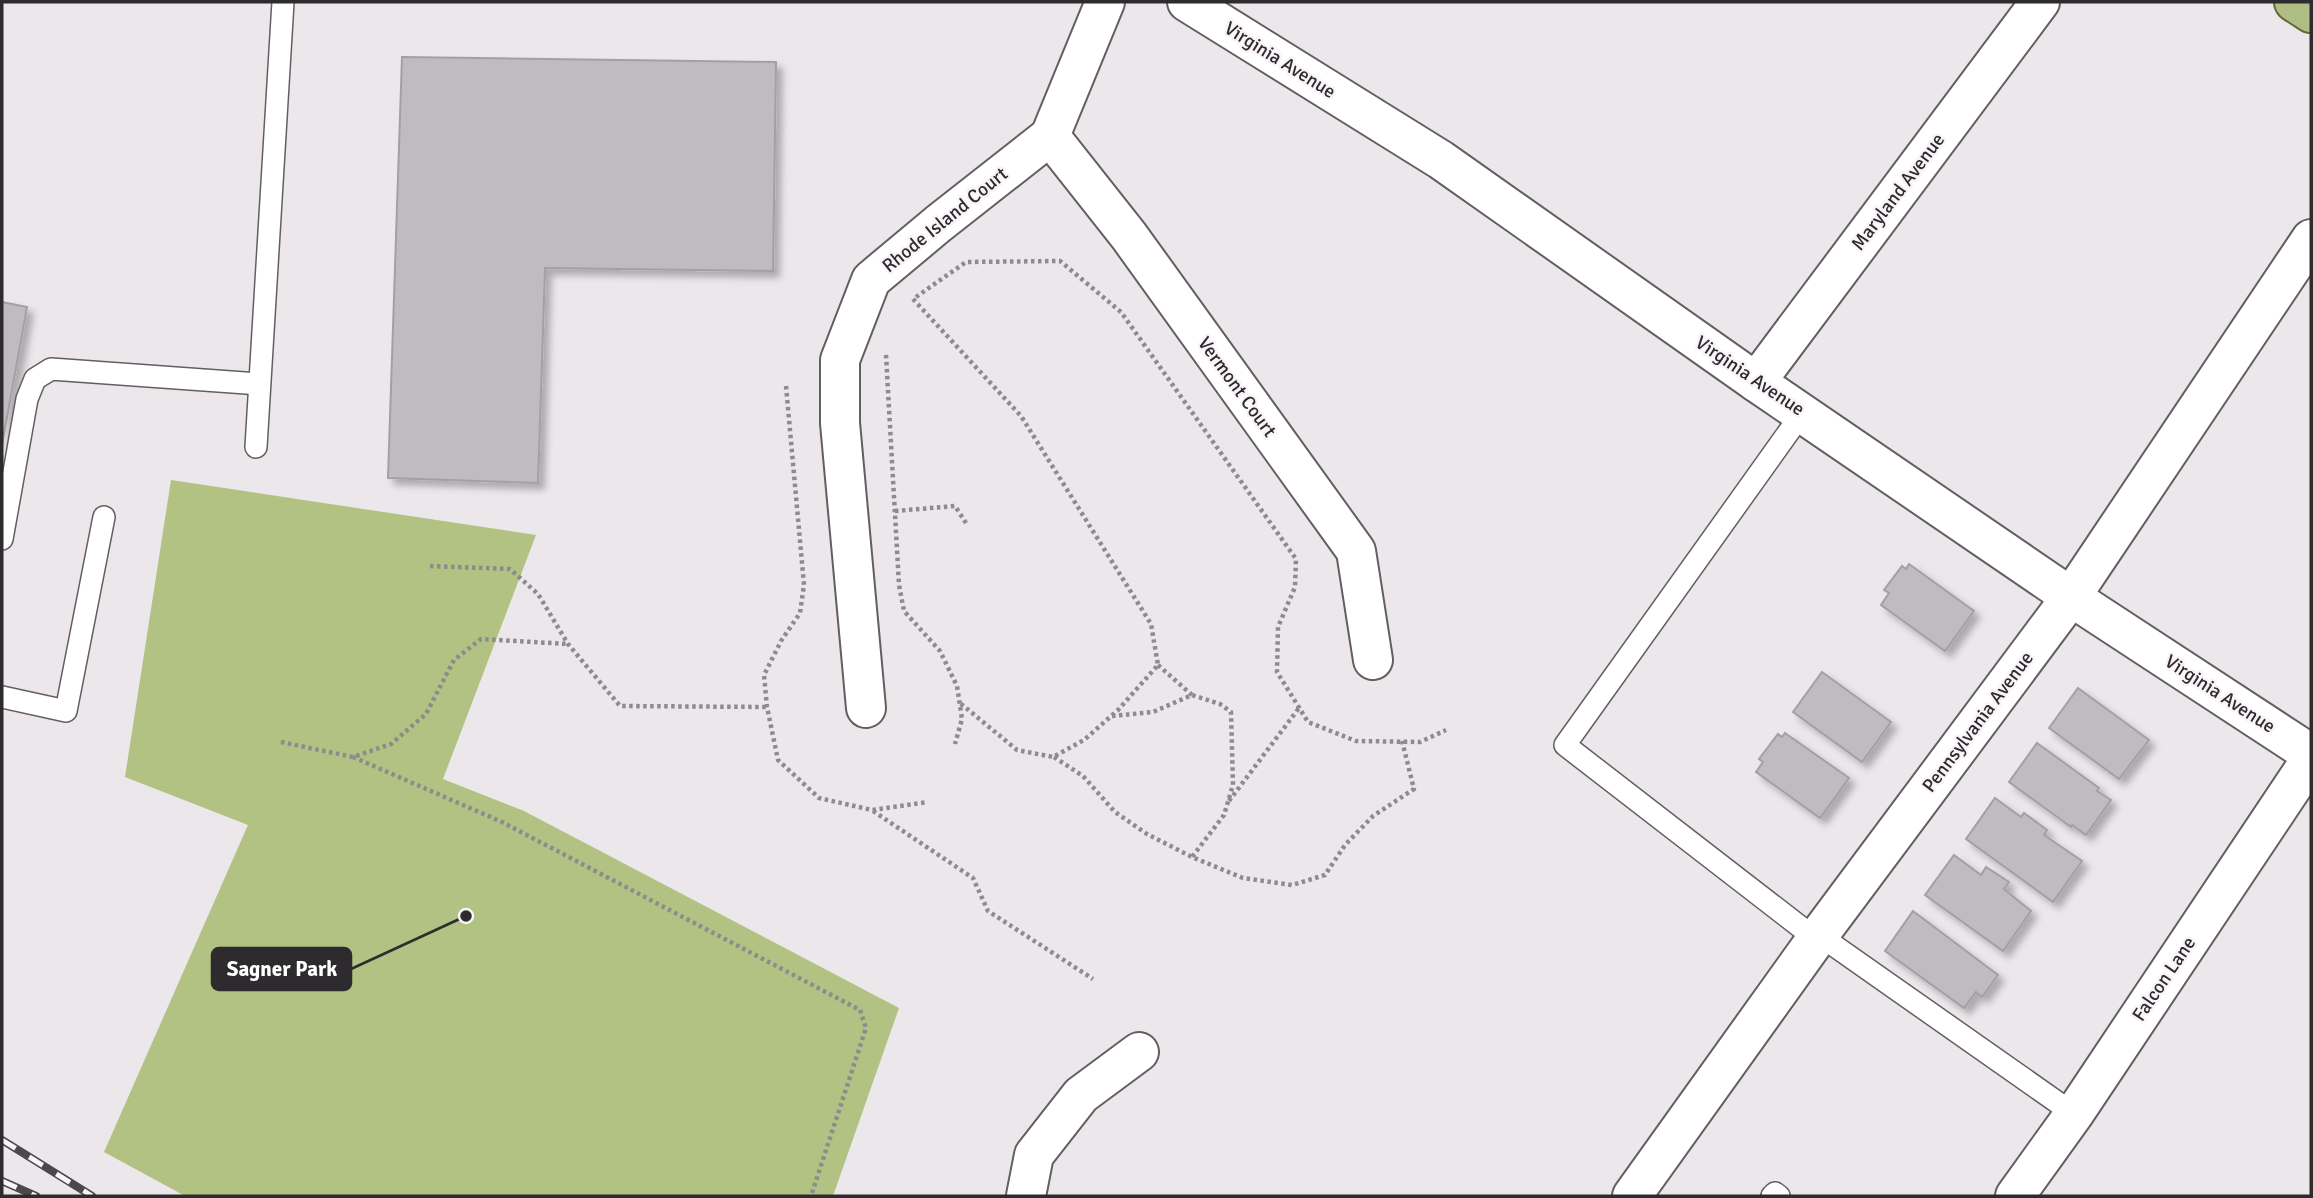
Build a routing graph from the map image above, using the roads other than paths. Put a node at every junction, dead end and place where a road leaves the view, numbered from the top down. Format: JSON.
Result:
{"nodes":[{"id":1,"x":282,"y":2,"type":"edge"},
{"id":2,"x":1105,"y":2,"type":"edge"},
{"id":3,"x":1187,"y":2,"type":"edge"},
{"id":4,"x":2039,"y":2,"type":"edge"},
{"id":5,"x":2294,"y":2,"type":"edge"},
{"id":6,"x":2311,"y":13,"type":"edge"},
{"id":7,"x":1050,"y":136,"type":"junction"},
{"id":8,"x":2311,"y":239,"type":"edge"},
{"id":9,"x":1756,"y":382,"type":"junction"},
{"id":10,"x":259,"y":384,"type":"junction"},
{"id":11,"x":1803,"y":412,"type":"junction"},
{"id":12,"x":256,"y":447,"type":"dead end"},
{"id":13,"x":104,"y":517,"type":"dead end"},
{"id":14,"x":2,"y":539,"type":"edge"},
{"id":15,"x":2071,"y":597,"type":"junction"},
{"id":16,"x":1373,"y":660,"type":"dead end"},
{"id":17,"x":2,"y":697,"type":"edge"},
{"id":18,"x":866,"y":708,"type":"dead end"},
{"id":19,"x":2311,"y":756,"type":"edge"},
{"id":20,"x":1818,"y":937,"type":"junction"},
{"id":21,"x":1139,"y":1052,"type":"dead end"},
{"id":22,"x":2074,"y":1114,"type":"junction"},
{"id":23,"x":1026,"y":1196,"type":"edge"},
{"id":24,"x":1632,"y":1196,"type":"edge"},
{"id":25,"x":1772,"y":1196,"type":"edge"},
{"id":26,"x":1779,"y":1196,"type":"edge"},
{"id":27,"x":2015,"y":1196,"type":"edge"}],
"edges":[{"from":1,"to":10,"type":"lane"},
{"from":2,"to":7,"type":"street","name":"Rhode Island Court"},
{"from":3,"to":9,"type":"street","name":"Virginia Avenue"},
{"from":4,"to":9,"type":"street","name":"Maryland Avenue"},
{"from":5,"to":6,"type":"main road"},
{"from":7,"to":16,"type":"street","name":"Vermont Court"},
{"from":7,"to":18,"type":"street","name":"Rhode Island Court"},
{"from":8,"to":15,"type":"street","name":"Pennsylvania Avenue"},
{"from":9,"to":11,"type":"street","name":"Virginia Avenue"},
{"from":10,"to":12,"type":"lane"},
{"from":10,"to":14,"type":"lane"},
{"from":11,"to":15,"type":"street","name":"Virginia Avenue"},
{"from":11,"to":20,"type":"lane"},
{"from":13,"to":17,"type":"lane"},
{"from":15,"to":19,"type":"street","name":"Virginia Avenue"},
{"from":15,"to":20,"type":"street","name":"Pennsylvania Avenue"},
{"from":19,"to":22,"type":"street","name":"Falcon Lane"},
{"from":20,"to":22,"type":"lane"},
{"from":20,"to":24,"type":"street","name":"Pennsylvania Avenue"},
{"from":21,"to":23,"type":"street"},
{"from":22,"to":27,"type":"street","name":"Falcon Lane"},
{"from":25,"to":26,"type":"lane"}]}
